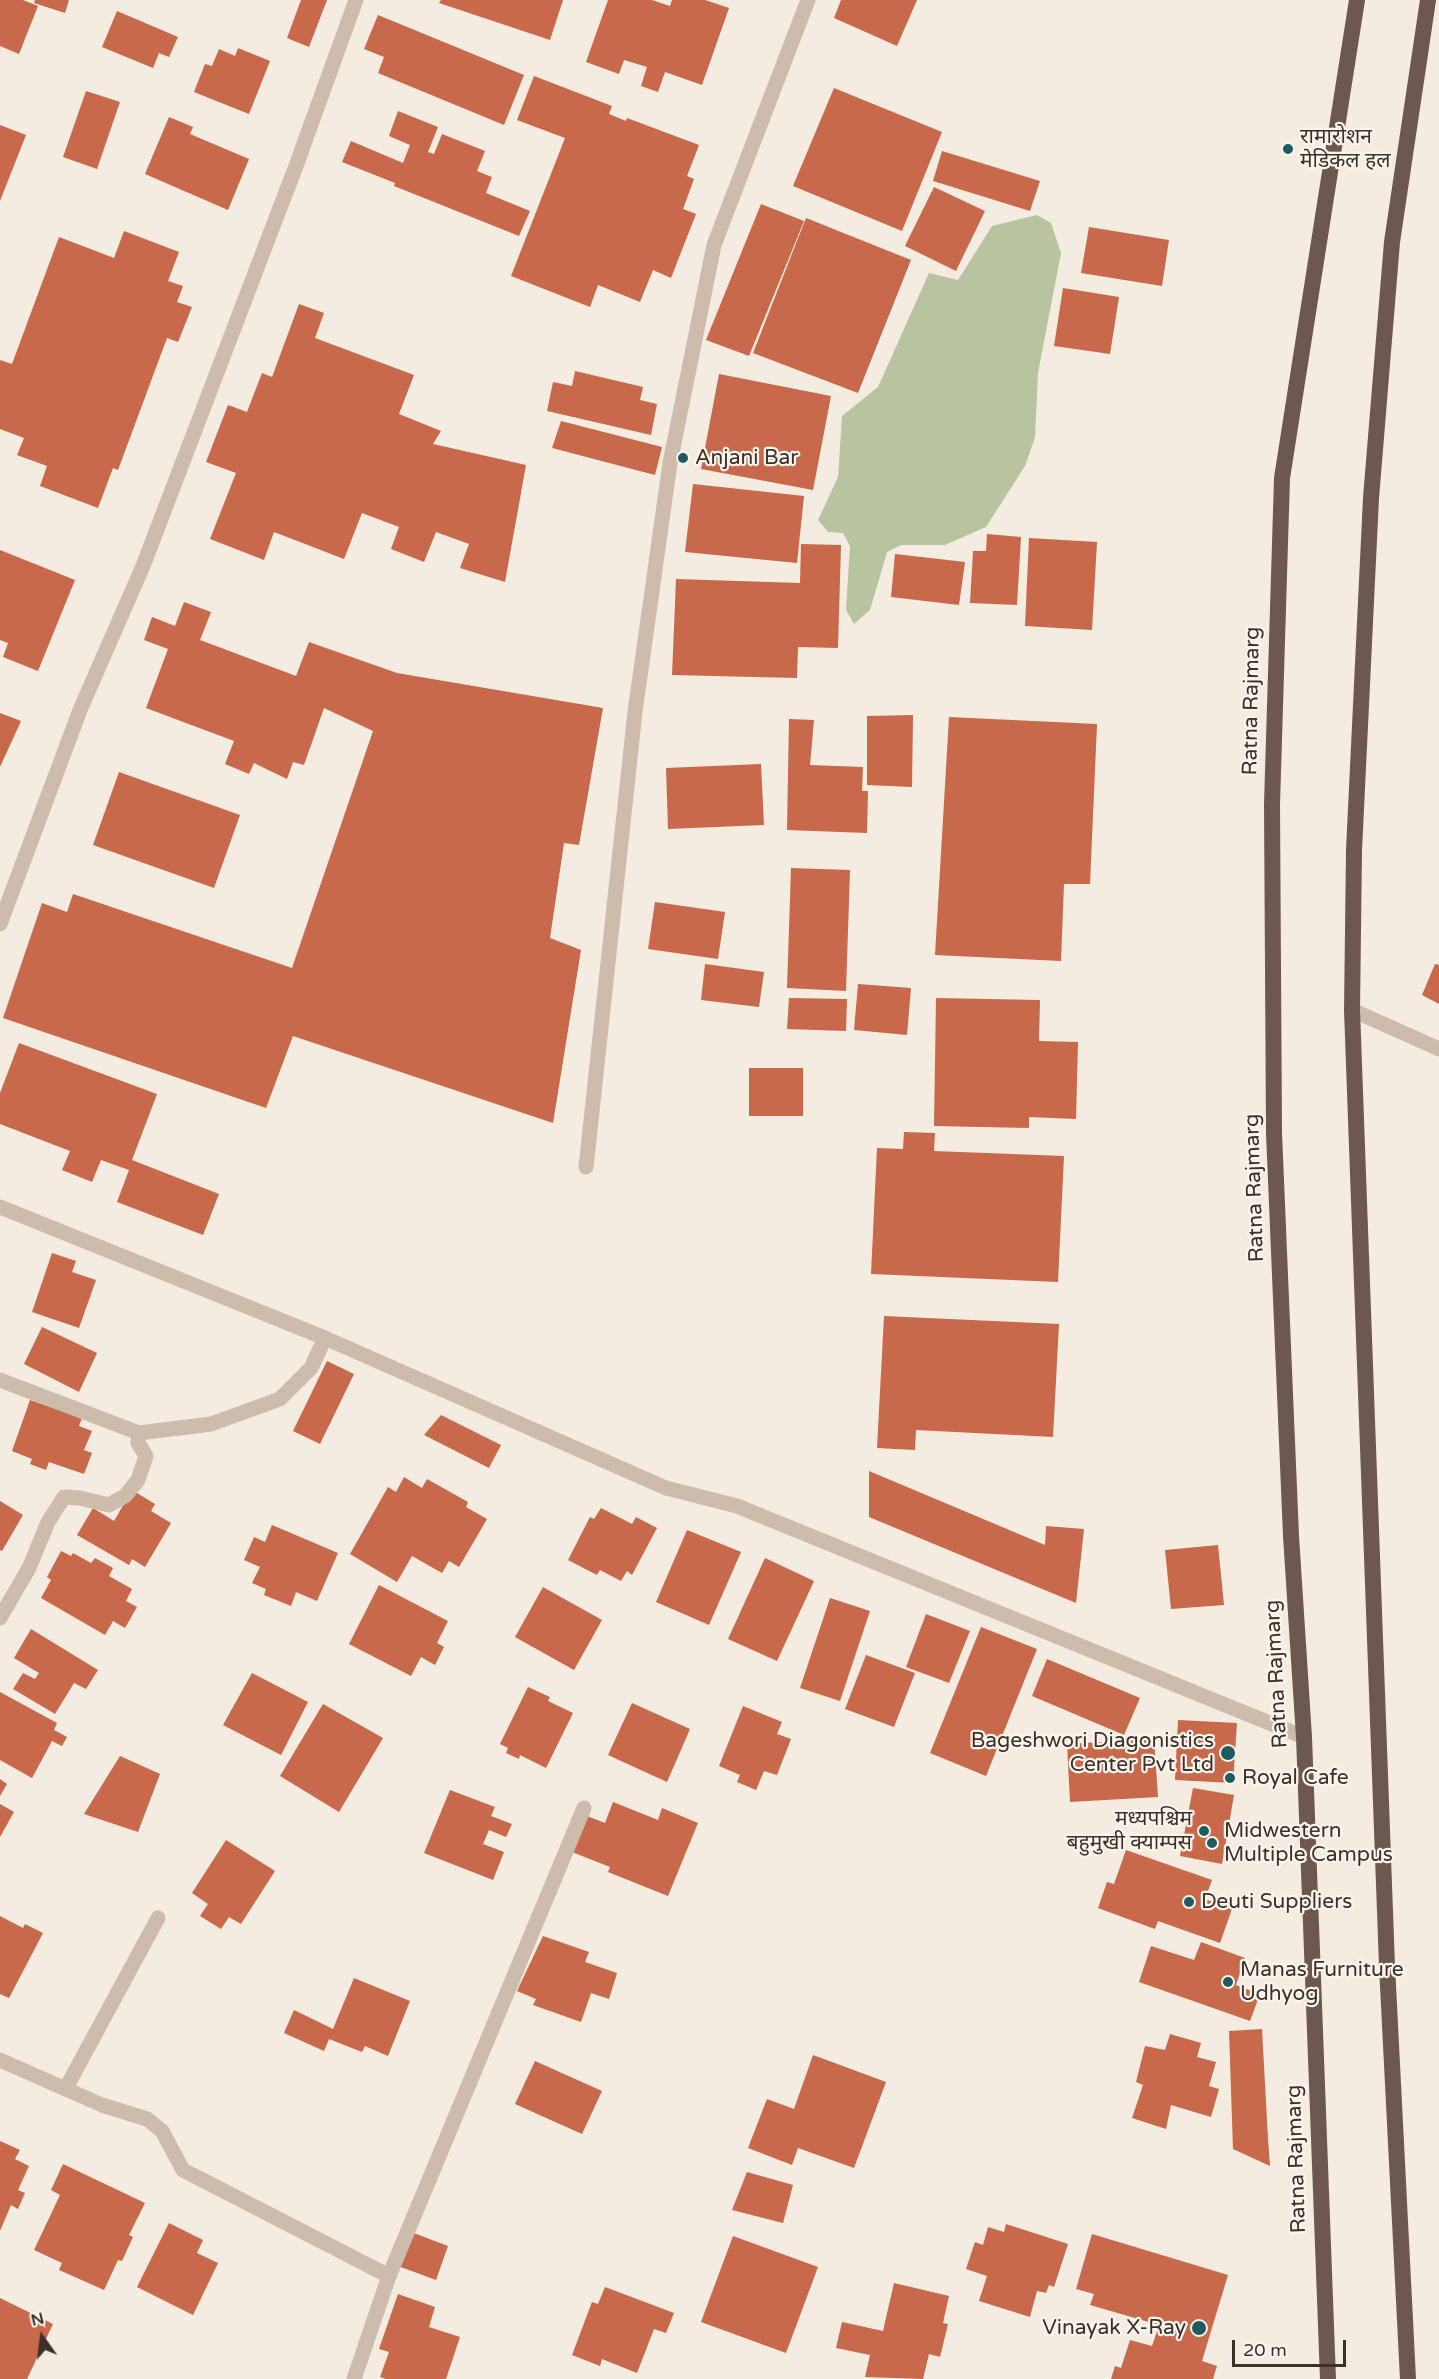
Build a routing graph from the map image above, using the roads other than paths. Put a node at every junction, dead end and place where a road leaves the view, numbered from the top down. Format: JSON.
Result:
{"nodes":[{"id":1,"x":356,"y":0,"type":"edge"},
{"id":2,"x":808,"y":0,"type":"edge"},
{"id":3,"x":1357,"y":0,"type":"edge"},
{"id":4,"x":1428,"y":0,"type":"edge"},
{"id":5,"x":0,"y":924,"type":"edge"},
{"id":6,"x":1352,"y":1010,"type":"junction"},
{"id":7,"x":1439,"y":1049,"type":"edge"},
{"id":8,"x":586,"y":1167,"type":"dead end"},
{"id":9,"x":0,"y":1207,"type":"edge"},
{"id":10,"x":325,"y":1338,"type":"junction"},
{"id":11,"x":0,"y":1380,"type":"edge"},
{"id":12,"x":139,"y":1433,"type":"junction"},
{"id":13,"x":0,"y":1618,"type":"edge"},
{"id":14,"x":1304,"y":1737,"type":"junction"},
{"id":15,"x":584,"y":1808,"type":"dead end"},
{"id":16,"x":158,"y":1918,"type":"dead end"},
{"id":17,"x":0,"y":2060,"type":"edge"},
{"id":18,"x":66,"y":2088,"type":"junction"},
{"id":19,"x":389,"y":2276,"type":"junction"},
{"id":20,"x":354,"y":2379,"type":"edge"},
{"id":21,"x":1328,"y":2379,"type":"edge"},
{"id":22,"x":1408,"y":2379,"type":"edge"}],
"edges":[{"from":1,"to":5,"type":"street"},
{"from":2,"to":8,"type":"street"},
{"from":3,"to":14,"type":"highway","name":"Ratna Rajmarg"},
{"from":4,"to":6,"type":"highway"},
{"from":6,"to":7,"type":"street"},
{"from":6,"to":22,"type":"highway"},
{"from":9,"to":10,"type":"street"},
{"from":10,"to":12,"type":"street"},
{"from":10,"to":14,"type":"street"},
{"from":11,"to":12,"type":"street"},
{"from":12,"to":13,"type":"street"},
{"from":14,"to":21,"type":"highway","name":"Ratna Rajmarg"},
{"from":15,"to":19,"type":"street"},
{"from":16,"to":18,"type":"street"},
{"from":17,"to":18,"type":"street"},
{"from":18,"to":19,"type":"street"},
{"from":19,"to":20,"type":"street"}]}
